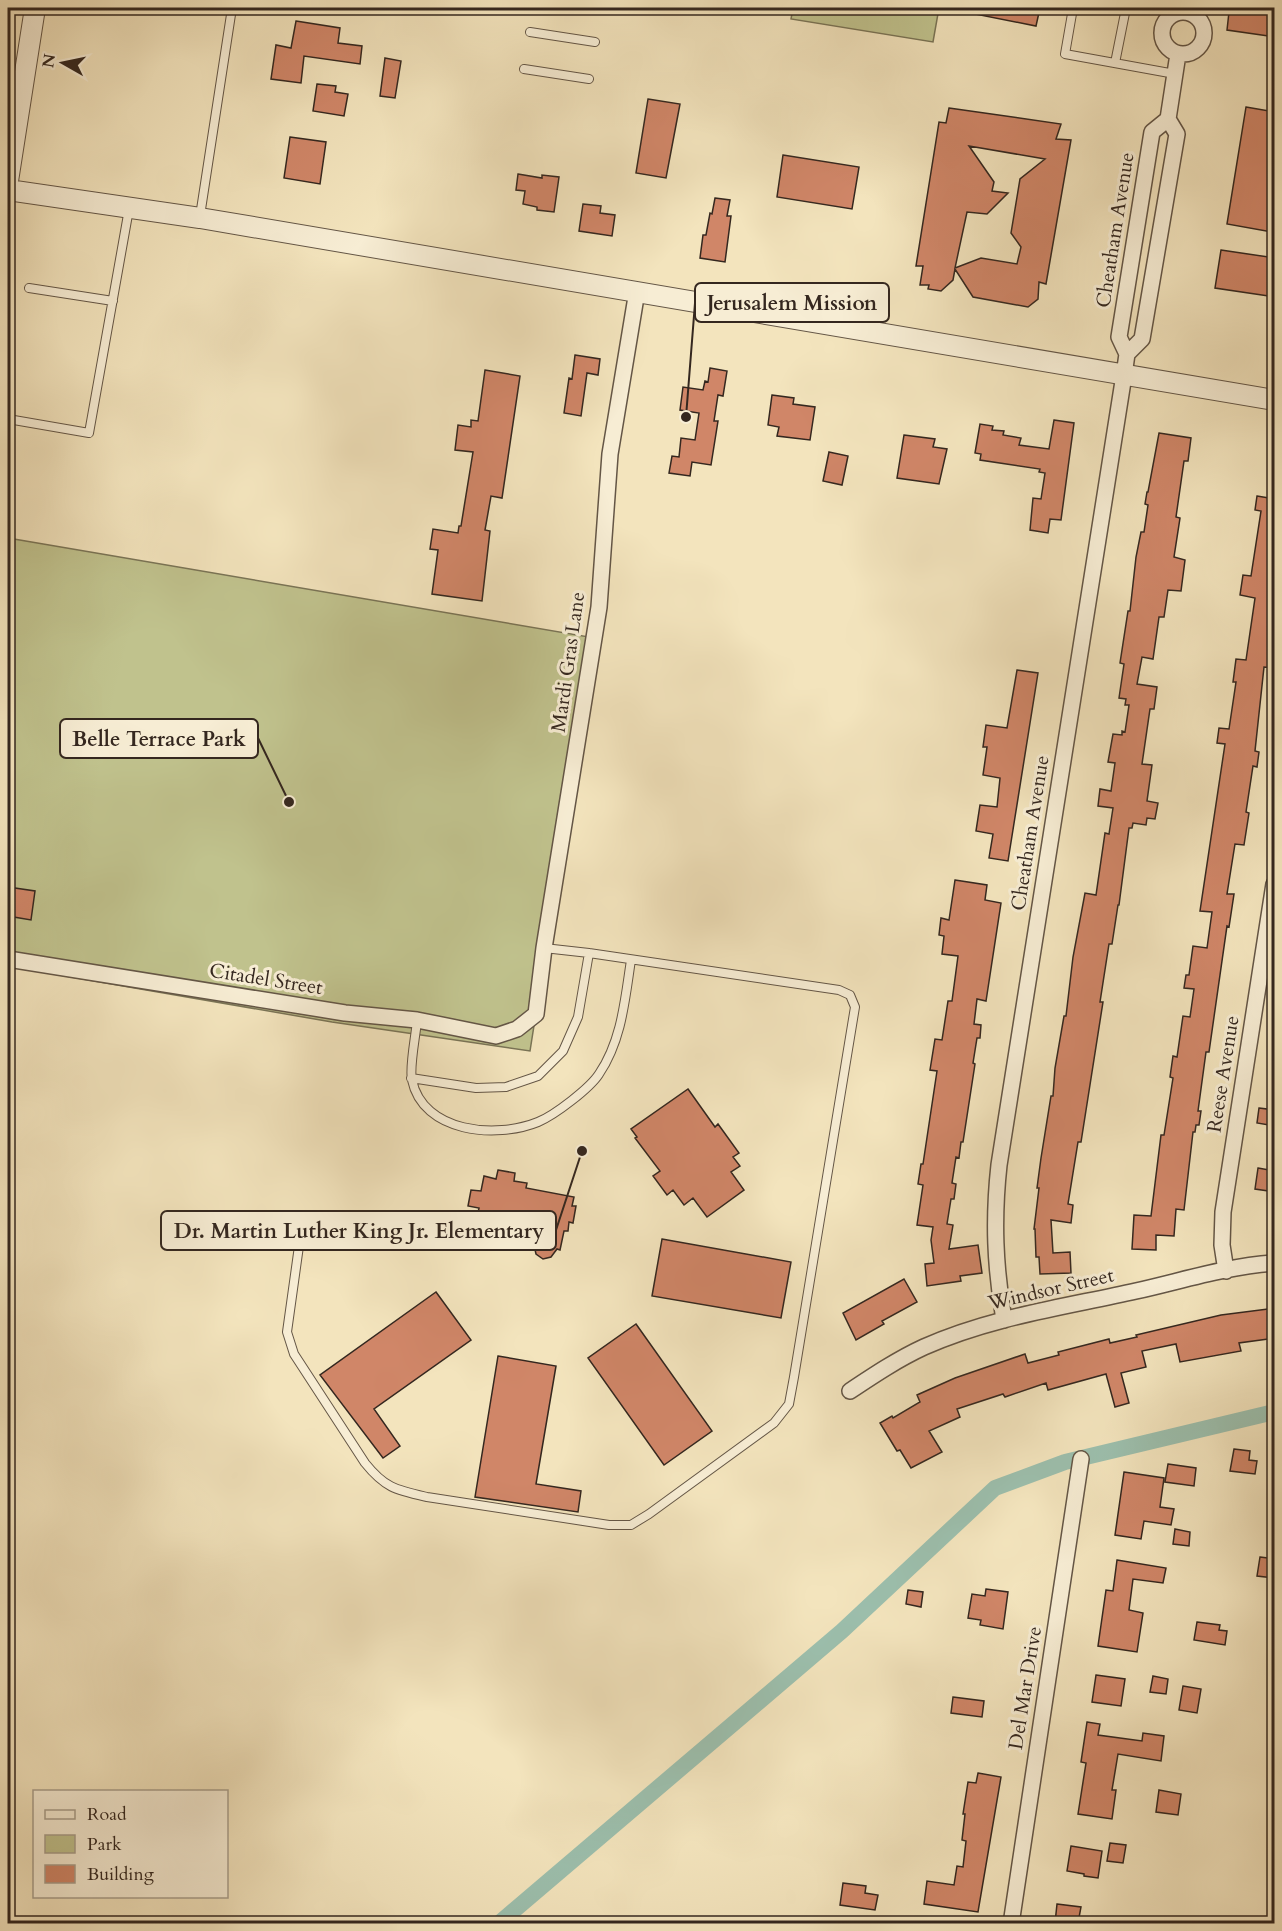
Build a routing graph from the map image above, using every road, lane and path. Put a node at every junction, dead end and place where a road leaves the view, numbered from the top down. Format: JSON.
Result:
{"nodes":[{"id":1,"x":35,"y":8,"type":"edge"},
{"id":2,"x":232,"y":8,"type":"edge"},
{"id":3,"x":1073,"y":8,"type":"edge"},
{"id":4,"x":1126,"y":8,"type":"edge"},
{"id":5,"x":1187,"y":10,"type":"edge"},
{"id":6,"x":530,"y":32,"type":"dead end"},
{"id":7,"x":595,"y":42,"type":"dead end"},
{"id":8,"x":1178,"y":54,"type":"junction"},
{"id":9,"x":1115,"y":63,"type":"junction"},
{"id":10,"x":524,"y":69,"type":"dead end"},
{"id":11,"x":1175,"y":74,"type":"junction"},
{"id":12,"x":589,"y":79,"type":"dead end"},
{"id":13,"x":1168,"y":119,"type":"junction"},
{"id":14,"x":8,"y":181,"type":"edge"},
{"id":15,"x":8,"y":190,"type":"edge"},
{"id":16,"x":129,"y":208,"type":"junction"},
{"id":17,"x":200,"y":218,"type":"junction"},
{"id":18,"x":29,"y":288,"type":"dead end"},
{"id":19,"x":637,"y":291,"type":"junction"},
{"id":20,"x":112,"y":301,"type":"junction"},
{"id":21,"x":1127,"y":354,"type":"junction"},
{"id":22,"x":1124,"y":375,"type":"junction"},
{"id":23,"x":1275,"y":400,"type":"edge"},
{"id":24,"x":8,"y":419,"type":"edge"},
{"id":25,"x":1275,"y":884,"type":"edge"},
{"id":26,"x":544,"y":948,"type":"junction"},
{"id":27,"x":589,"y":953,"type":"junction"},
{"id":28,"x":8,"y":958,"type":"edge"},
{"id":29,"x":631,"y":960,"type":"junction"},
{"id":30,"x":417,"y":1020,"type":"junction"},
{"id":31,"x":517,"y":1029,"type":"joint"},
{"id":32,"x":411,"y":1078,"type":"junction"},
{"id":33,"x":299,"y":1246,"type":"dead end"},
{"id":34,"x":1275,"y":1263,"type":"edge"},
{"id":35,"x":1226,"y":1270,"type":"junction"},
{"id":36,"x":1004,"y":1320,"type":"junction"},
{"id":37,"x":850,"y":1391,"type":"dead end"},
{"id":38,"x":1081,"y":1460,"type":"dead end"},
{"id":39,"x":1011,"y":1923,"type":"edge"}],
"edges":[{"from":1,"to":14,"type":"street"},
{"from":2,"to":17,"type":"lane"},
{"from":3,"to":9,"type":"lane"},
{"from":4,"to":9,"type":"lane"},
{"from":5,"to":8,"type":"street"},
{"from":5,"to":8,"type":"street"},
{"from":6,"to":7,"type":"lane"},
{"from":8,"to":11,"type":"street","name":"Cheatham Avenue"},
{"from":9,"to":11,"type":"lane"},
{"from":10,"to":12,"type":"lane"},
{"from":11,"to":13,"type":"street","name":"Cheatham Avenue"},
{"from":13,"to":21,"type":"street","name":"Cheatham Avenue"},
{"from":13,"to":21,"type":"street","name":"Cheatham Avenue"},
{"from":15,"to":16,"type":"street"},
{"from":16,"to":17,"type":"street"},
{"from":16,"to":20,"type":"lane"},
{"from":17,"to":19,"type":"street"},
{"from":18,"to":20,"type":"lane"},
{"from":19,"to":22,"type":"street"},
{"from":19,"to":26,"type":"street","name":"Mardi Gras Lane"},
{"from":20,"to":24,"type":"lane"},
{"from":21,"to":22,"type":"street","name":"Cheatham Avenue"},
{"from":22,"to":23,"type":"street"},
{"from":22,"to":36,"type":"street","name":"Cheatham Avenue"},
{"from":25,"to":35,"type":"street","name":"Reese Avenue"},
{"from":26,"to":27,"type":"lane"},
{"from":26,"to":31,"type":"street","name":"Mardi Gras Lane"},
{"from":27,"to":29,"type":"lane"},
{"from":27,"to":32,"type":"lane"},
{"from":28,"to":30,"type":"street","name":"Citadel Street"},
{"from":29,"to":32,"type":"lane"},
{"from":29,"to":33,"type":"lane"},
{"from":30,"to":31,"type":"street","name":"Citadel Street"},
{"from":30,"to":32,"type":"lane"},
{"from":34,"to":35,"type":"street","name":"Windsor Street"},
{"from":35,"to":36,"type":"street","name":"Windsor Street"},
{"from":36,"to":37,"type":"street","name":"Windsor Street"},
{"from":38,"to":39,"type":"street","name":"Del Mar Drive"}]}
